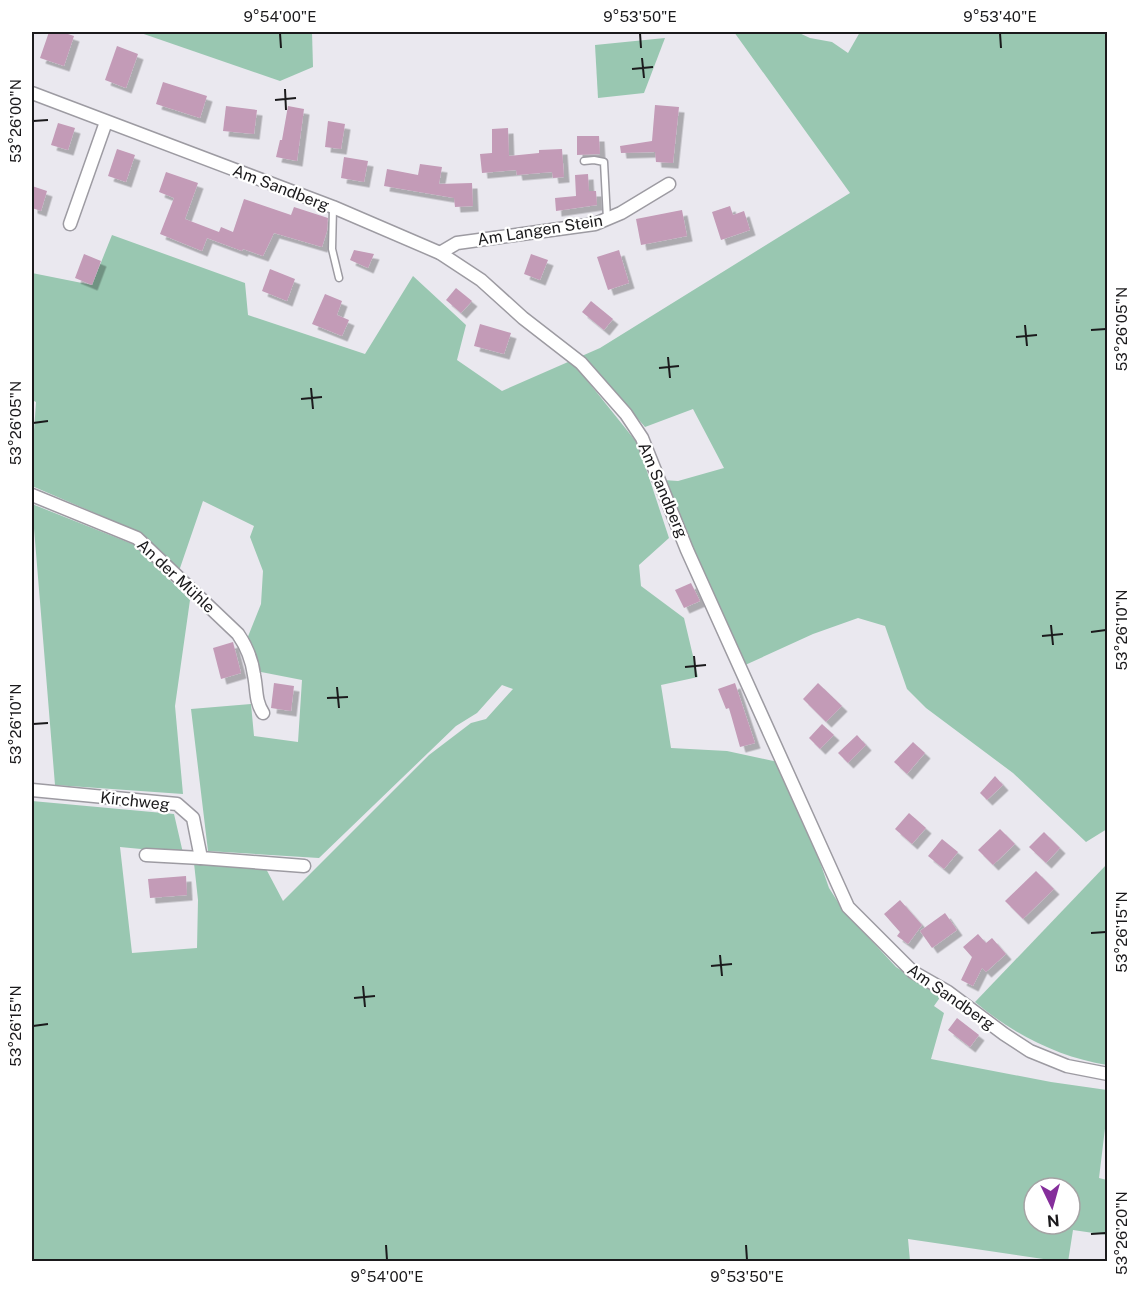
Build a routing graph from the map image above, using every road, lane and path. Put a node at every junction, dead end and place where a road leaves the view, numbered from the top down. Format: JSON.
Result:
{"nodes":[{"id":1,"x":32,"y":93,"type":"edge"},
{"id":2,"x":106,"y":122,"type":"junction"},
{"id":3,"x":584,"y":161,"type":"dead end"},
{"id":4,"x":669,"y":184,"type":"dead end"},
{"id":5,"x":333,"y":207,"type":"junction"},
{"id":6,"x":607,"y":220,"type":"junction"},
{"id":7,"x":70,"y":224,"type":"dead end"},
{"id":8,"x":440,"y":253,"type":"junction"},
{"id":9,"x":339,"y":278,"type":"dead end"},
{"id":10,"x":32,"y":495,"type":"edge"},
{"id":11,"x":263,"y":713,"type":"dead end"},
{"id":12,"x":32,"y":790,"type":"edge"},
{"id":13,"x":146,"y":855,"type":"dead end"},
{"id":14,"x":201,"y":858,"type":"junction"},
{"id":15,"x":304,"y":866,"type":"dead end"},
{"id":16,"x":1107,"y":1074,"type":"edge"}],
"edges":[{"from":1,"to":2,"type":"street","name":"Am Sandberg"},
{"from":2,"to":5,"type":"street","name":"Am Sandberg"},
{"from":2,"to":7,"type":"street"},
{"from":3,"to":6,"type":"lane"},
{"from":4,"to":6,"type":"street","name":"Am Langen Stein"},
{"from":5,"to":8,"type":"street","name":"Am Sandberg"},
{"from":5,"to":9,"type":"lane"},
{"from":6,"to":8,"type":"street","name":"Am Langen Stein"},
{"from":8,"to":16,"type":"street","name":"Am Sandberg"},
{"from":10,"to":11,"type":"street","name":"An der Mühle"},
{"from":12,"to":14,"type":"street","name":"Kirchweg"},
{"from":13,"to":14,"type":"street"},
{"from":14,"to":15,"type":"street"}]}
